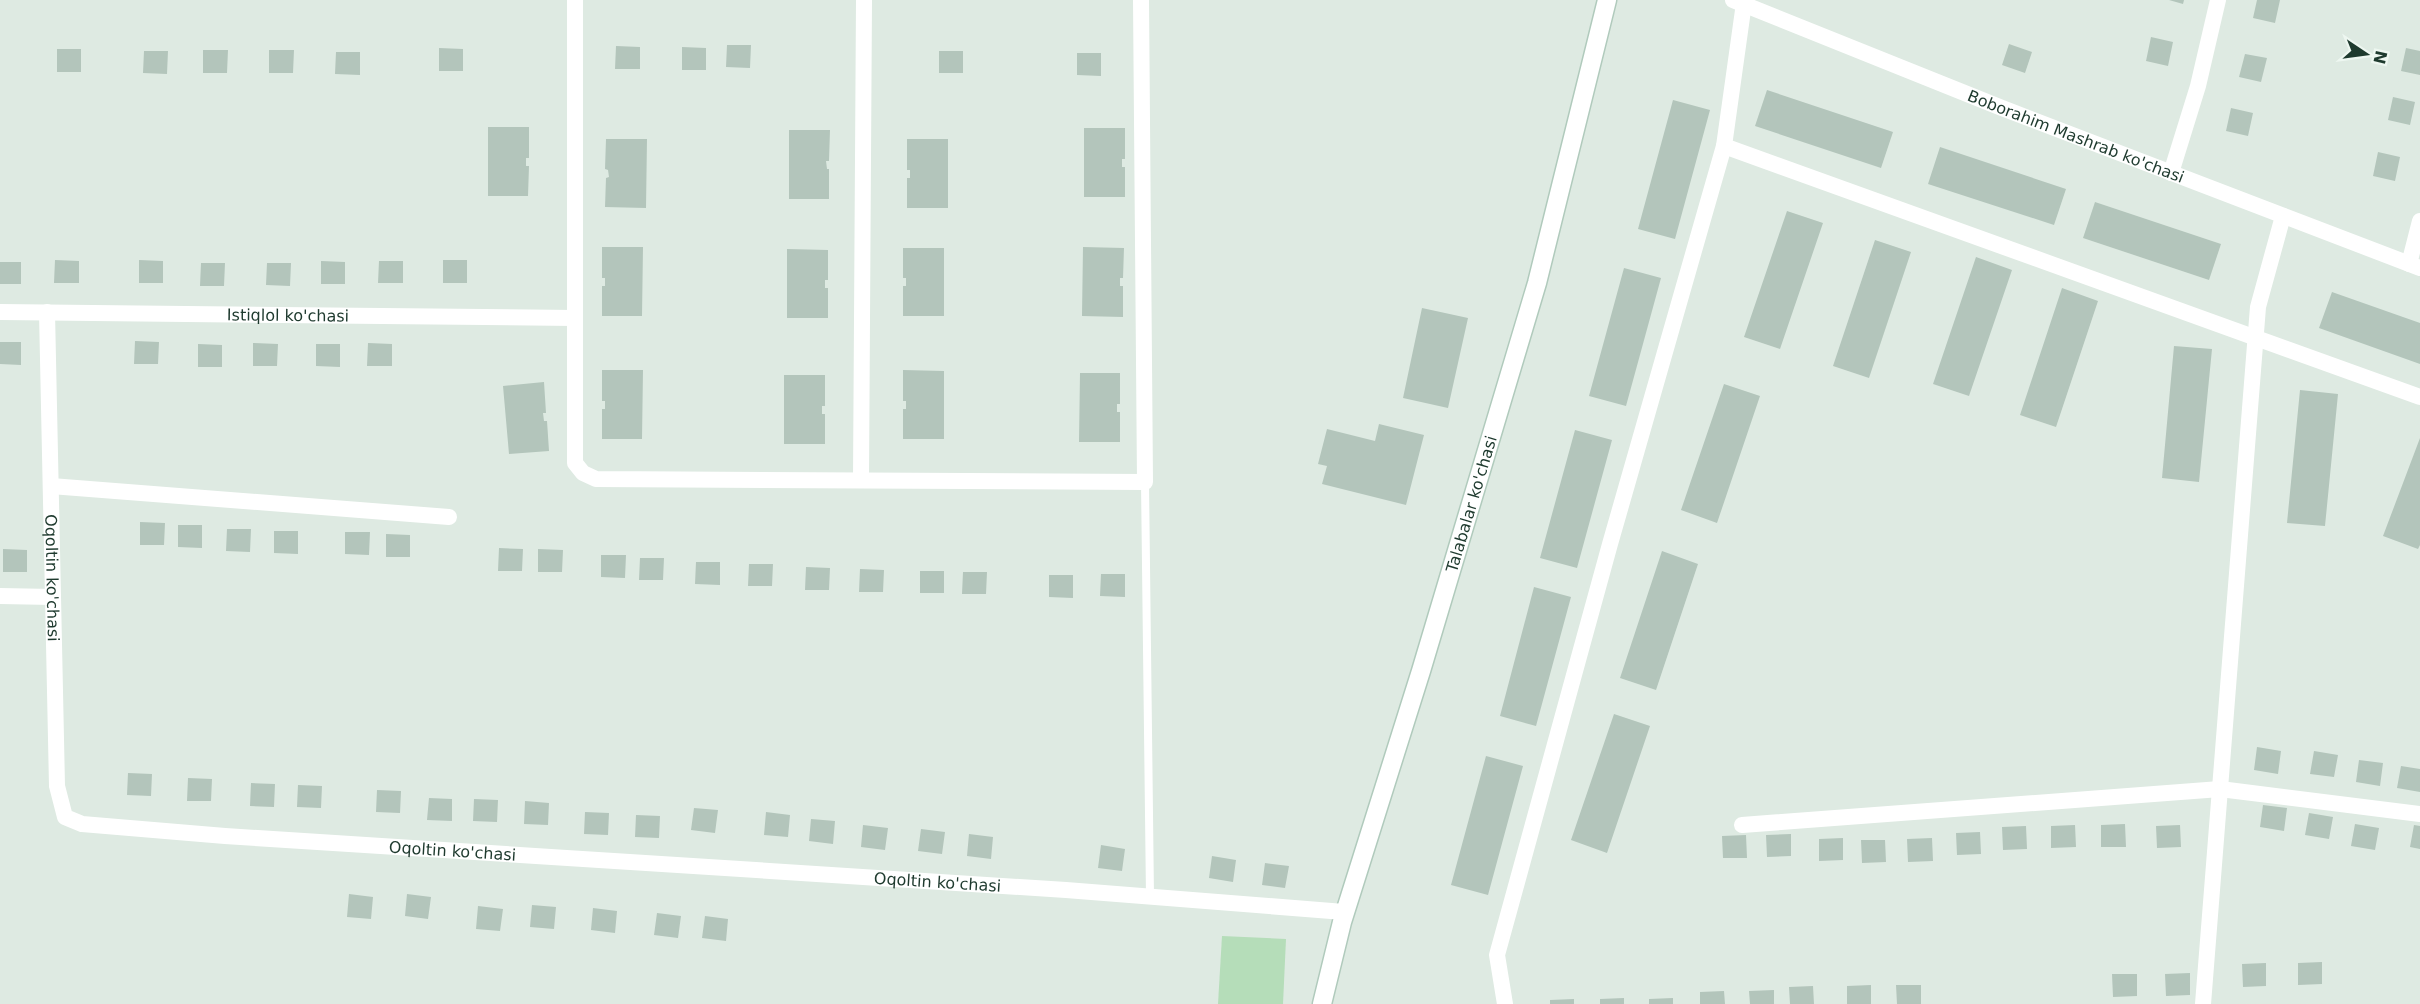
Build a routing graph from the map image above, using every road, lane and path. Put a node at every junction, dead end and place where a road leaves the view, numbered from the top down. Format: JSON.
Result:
{"nodes":[{"id":1,"x":575,"y":0,"type":"edge"},
{"id":2,"x":864,"y":0,"type":"edge"},
{"id":3,"x":1141,"y":0,"type":"edge"},
{"id":4,"x":1607,"y":0,"type":"edge"},
{"id":5,"x":2218,"y":0,"type":"edge"},
{"id":6,"x":1739,"y":1,"type":"edge"},
{"id":7,"x":1724,"y":146,"type":"junction"},
{"id":8,"x":2171,"y":173,"type":"junction"},
{"id":9,"x":2283,"y":216,"type":"junction"},
{"id":10,"x":2420,"y":221,"type":"edge"},
{"id":11,"x":2414,"y":266,"type":"edge"},
{"id":12,"x":0,"y":312,"type":"edge"},
{"id":13,"x":47,"y":312,"type":"junction"},
{"id":14,"x":575,"y":318,"type":"junction"},
{"id":15,"x":2255,"y":340,"type":"junction"},
{"id":16,"x":2420,"y":397,"type":"edge"},
{"id":17,"x":861,"y":480,"type":"junction"},
{"id":18,"x":1145,"y":482,"type":"junction"},
{"id":19,"x":51,"y":486,"type":"junction"},
{"id":20,"x":449,"y":517,"type":"dead end"},
{"id":21,"x":0,"y":596,"type":"edge"},
{"id":22,"x":53,"y":597,"type":"junction"},
{"id":23,"x":2220,"y":789,"type":"junction"},
{"id":24,"x":2420,"y":814,"type":"edge"},
{"id":25,"x":1742,"y":825,"type":"dead end"},
{"id":26,"x":1150,"y":897,"type":"junction"},
{"id":27,"x":1344,"y":912,"type":"junction"},
{"id":28,"x":1322,"y":1004,"type":"edge"},
{"id":29,"x":1505,"y":1004,"type":"edge"},
{"id":30,"x":2203,"y":1004,"type":"edge"}],
"edges":[{"from":1,"to":14,"type":"street"},
{"from":2,"to":17,"type":"street"},
{"from":3,"to":18,"type":"street"},
{"from":4,"to":27,"type":"street","name":"Talabalar ko'chasi"},
{"from":5,"to":8,"type":"street"},
{"from":6,"to":7,"type":"street"},
{"from":6,"to":8,"type":"street","name":"Boborahim Mashrab ko'chasi"},
{"from":7,"to":15,"type":"street"},
{"from":7,"to":29,"type":"street"},
{"from":8,"to":9,"type":"street","name":"Boborahim Mashrab ko'chasi"},
{"from":9,"to":11,"type":"street","name":"Boborahim Mashrab ko'chasi"},
{"from":9,"to":15,"type":"street"},
{"from":10,"to":11,"type":"street"},
{"from":12,"to":13,"type":"street","name":"Istiqlol ko'chasi"},
{"from":13,"to":14,"type":"street","name":"Istiqlol ko'chasi"},
{"from":13,"to":19,"type":"street","name":"Oqoltin ko'chasi"},
{"from":14,"to":17,"type":"street"},
{"from":15,"to":16,"type":"street"},
{"from":15,"to":23,"type":"street"},
{"from":17,"to":18,"type":"street"},
{"from":18,"to":26,"type":"lane"},
{"from":19,"to":20,"type":"street"},
{"from":19,"to":22,"type":"street","name":"Oqoltin ko'chasi"},
{"from":21,"to":22,"type":"street"},
{"from":22,"to":26,"type":"street","name":"Oqoltin ko'chasi"},
{"from":23,"to":24,"type":"street"},
{"from":23,"to":25,"type":"street"},
{"from":23,"to":30,"type":"street"},
{"from":26,"to":27,"type":"street","name":"Oqoltin ko'chasi"},
{"from":27,"to":28,"type":"street","name":"Talabalar ko'chasi"}]}
